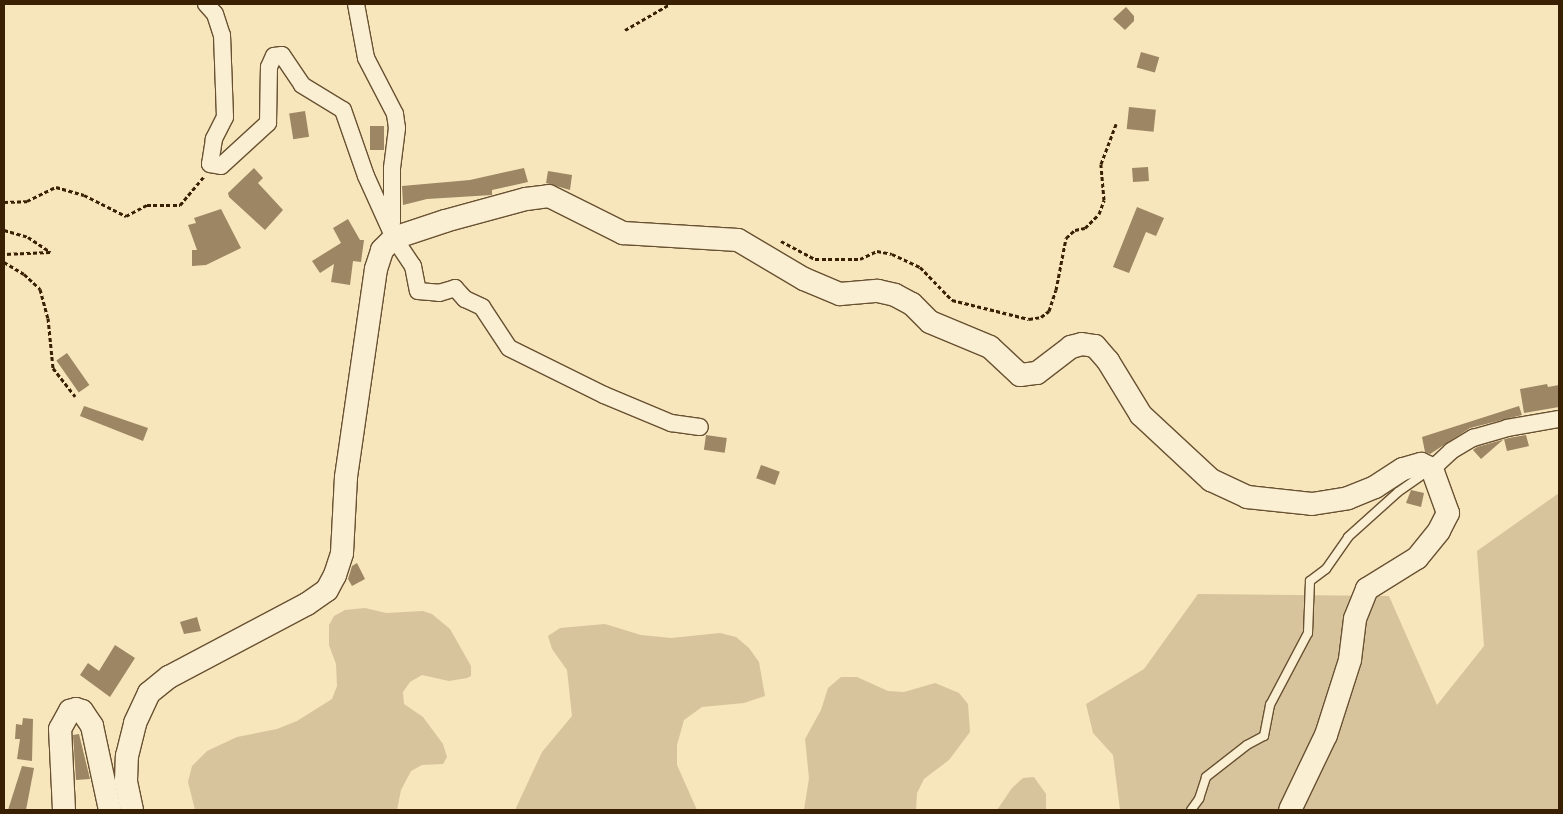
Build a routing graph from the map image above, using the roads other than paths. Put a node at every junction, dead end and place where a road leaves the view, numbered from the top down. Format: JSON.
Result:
{"nodes":[{"id":1,"x":206,"y":4,"type":"edge"},
{"id":2,"x":356,"y":4,"type":"edge"},
{"id":3,"x":394,"y":238,"type":"junction"},
{"id":4,"x":1559,"y":419,"type":"edge"},
{"id":5,"x":700,"y":427,"type":"dead end"},
{"id":6,"x":1432,"y":469,"type":"junction"},
{"id":7,"x":64,"y":810,"type":"edge"},
{"id":8,"x":110,"y":810,"type":"edge"},
{"id":9,"x":132,"y":810,"type":"edge"},
{"id":10,"x":1191,"y":810,"type":"edge"},
{"id":11,"x":1290,"y":810,"type":"edge"}],
"edges":[{"from":1,"to":3,"type":"street"},
{"from":2,"to":3,"type":"street"},
{"from":3,"to":5,"type":"street"},
{"from":3,"to":6,"type":"main road"},
{"from":3,"to":9,"type":"main road"},
{"from":4,"to":6,"type":"street"},
{"from":6,"to":10,"type":"lane"},
{"from":6,"to":11,"type":"main road"},
{"from":7,"to":8,"type":"main road"}]}
